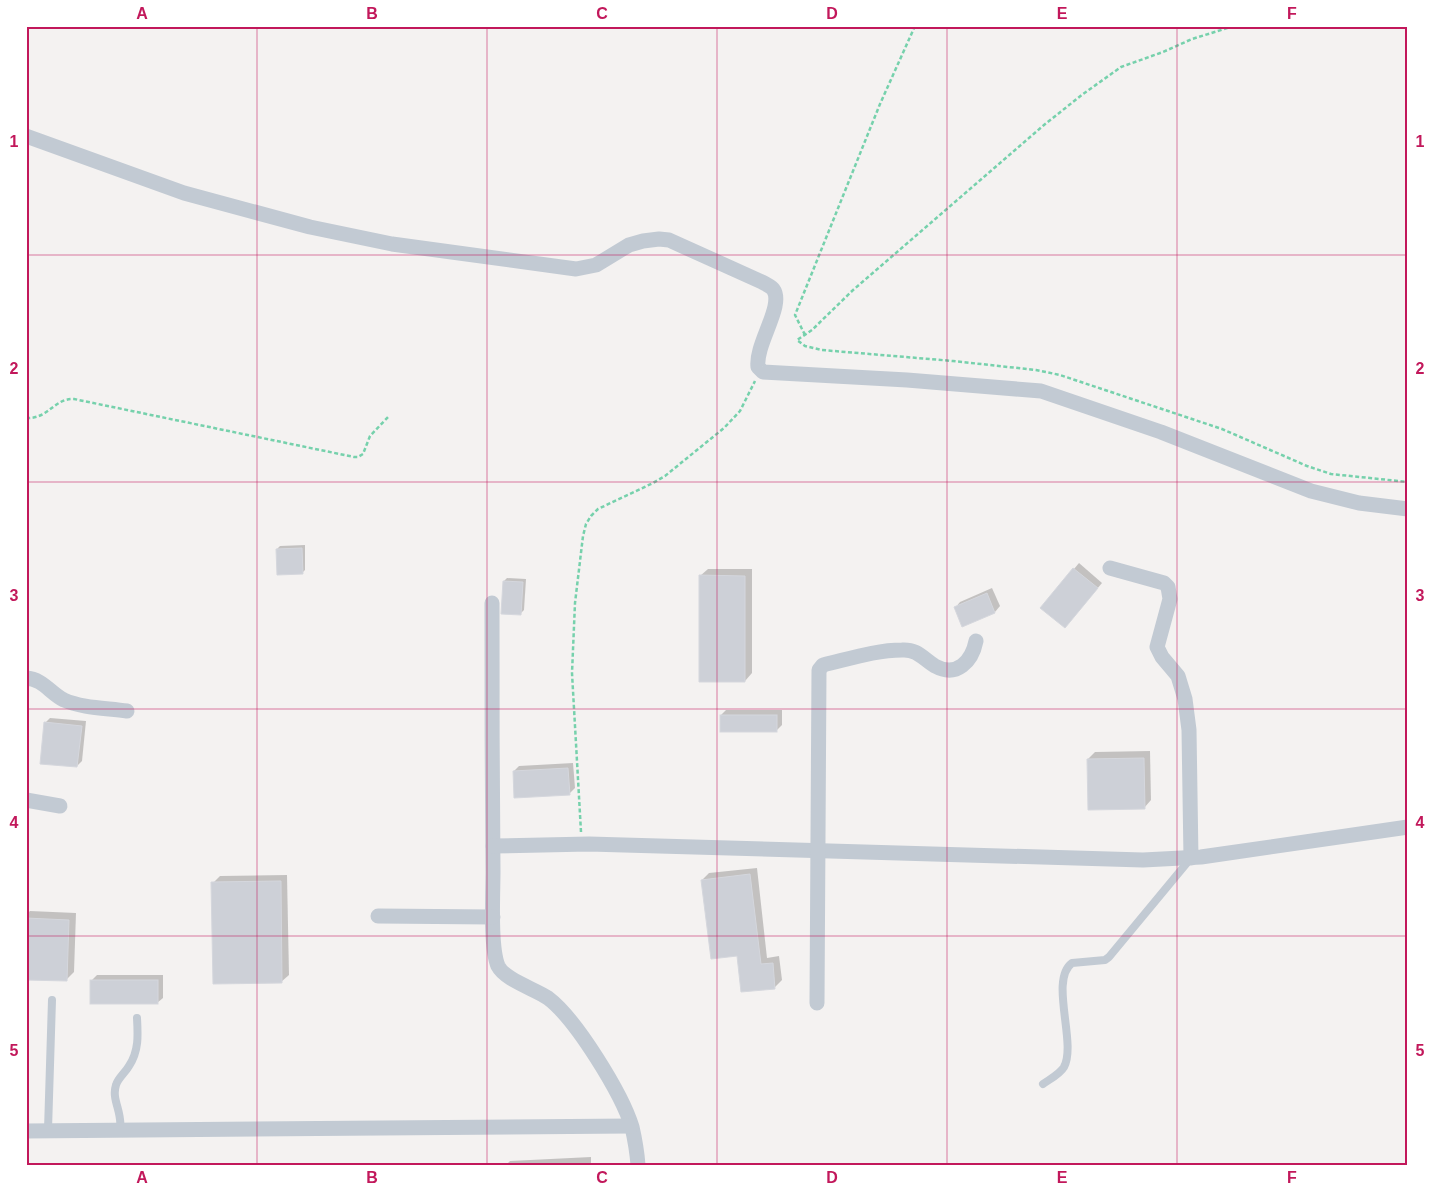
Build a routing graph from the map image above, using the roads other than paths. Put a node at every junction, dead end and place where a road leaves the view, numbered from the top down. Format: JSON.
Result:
{"nodes":[{"id":1,"x":26,"y":136,"type":"edge"},
{"id":2,"x":1408,"y":509,"type":"edge"},
{"id":3,"x":1110,"y":568,"type":"dead end"},
{"id":4,"x":492,"y":602,"type":"dead end"},
{"id":5,"x":976,"y":641,"type":"dead end"},
{"id":6,"x":26,"y":678,"type":"edge"},
{"id":7,"x":127,"y":711,"type":"dead end"},
{"id":8,"x":26,"y":800,"type":"edge"},
{"id":9,"x":60,"y":806,"type":"dead end"},
{"id":10,"x":1408,"y":827,"type":"edge"},
{"id":11,"x":493,"y":846,"type":"junction"},
{"id":12,"x":818,"y":852,"type":"junction"},
{"id":13,"x":1190,"y":858,"type":"junction"},
{"id":14,"x":378,"y":916,"type":"dead end"},
{"id":15,"x":494,"y":917,"type":"junction"},
{"id":16,"x":52,"y":1000,"type":"dead end"},
{"id":17,"x":817,"y":1003,"type":"dead end"},
{"id":18,"x":137,"y":1018,"type":"dead end"},
{"id":19,"x":1043,"y":1084,"type":"dead end"},
{"id":20,"x":631,"y":1126,"type":"junction"},
{"id":21,"x":48,"y":1130,"type":"junction"},
{"id":22,"x":120,"y":1130,"type":"junction"},
{"id":23,"x":26,"y":1131,"type":"edge"},
{"id":24,"x":638,"y":1165,"type":"edge"}],
"edges":[{"from":1,"to":2,"type":"street"},
{"from":3,"to":13,"type":"street"},
{"from":4,"to":11,"type":"street"},
{"from":5,"to":12,"type":"street"},
{"from":6,"to":7,"type":"street"},
{"from":8,"to":9,"type":"street"},
{"from":10,"to":13,"type":"street"},
{"from":11,"to":12,"type":"street"},
{"from":11,"to":15,"type":"street"},
{"from":12,"to":13,"type":"street"},
{"from":12,"to":17,"type":"street"},
{"from":13,"to":19,"type":"lane"},
{"from":14,"to":15,"type":"street"},
{"from":15,"to":20,"type":"street"},
{"from":16,"to":21,"type":"lane"},
{"from":18,"to":22,"type":"lane"},
{"from":20,"to":22,"type":"street"},
{"from":20,"to":24,"type":"street"},
{"from":21,"to":22,"type":"street"},
{"from":21,"to":23,"type":"street"}]}
